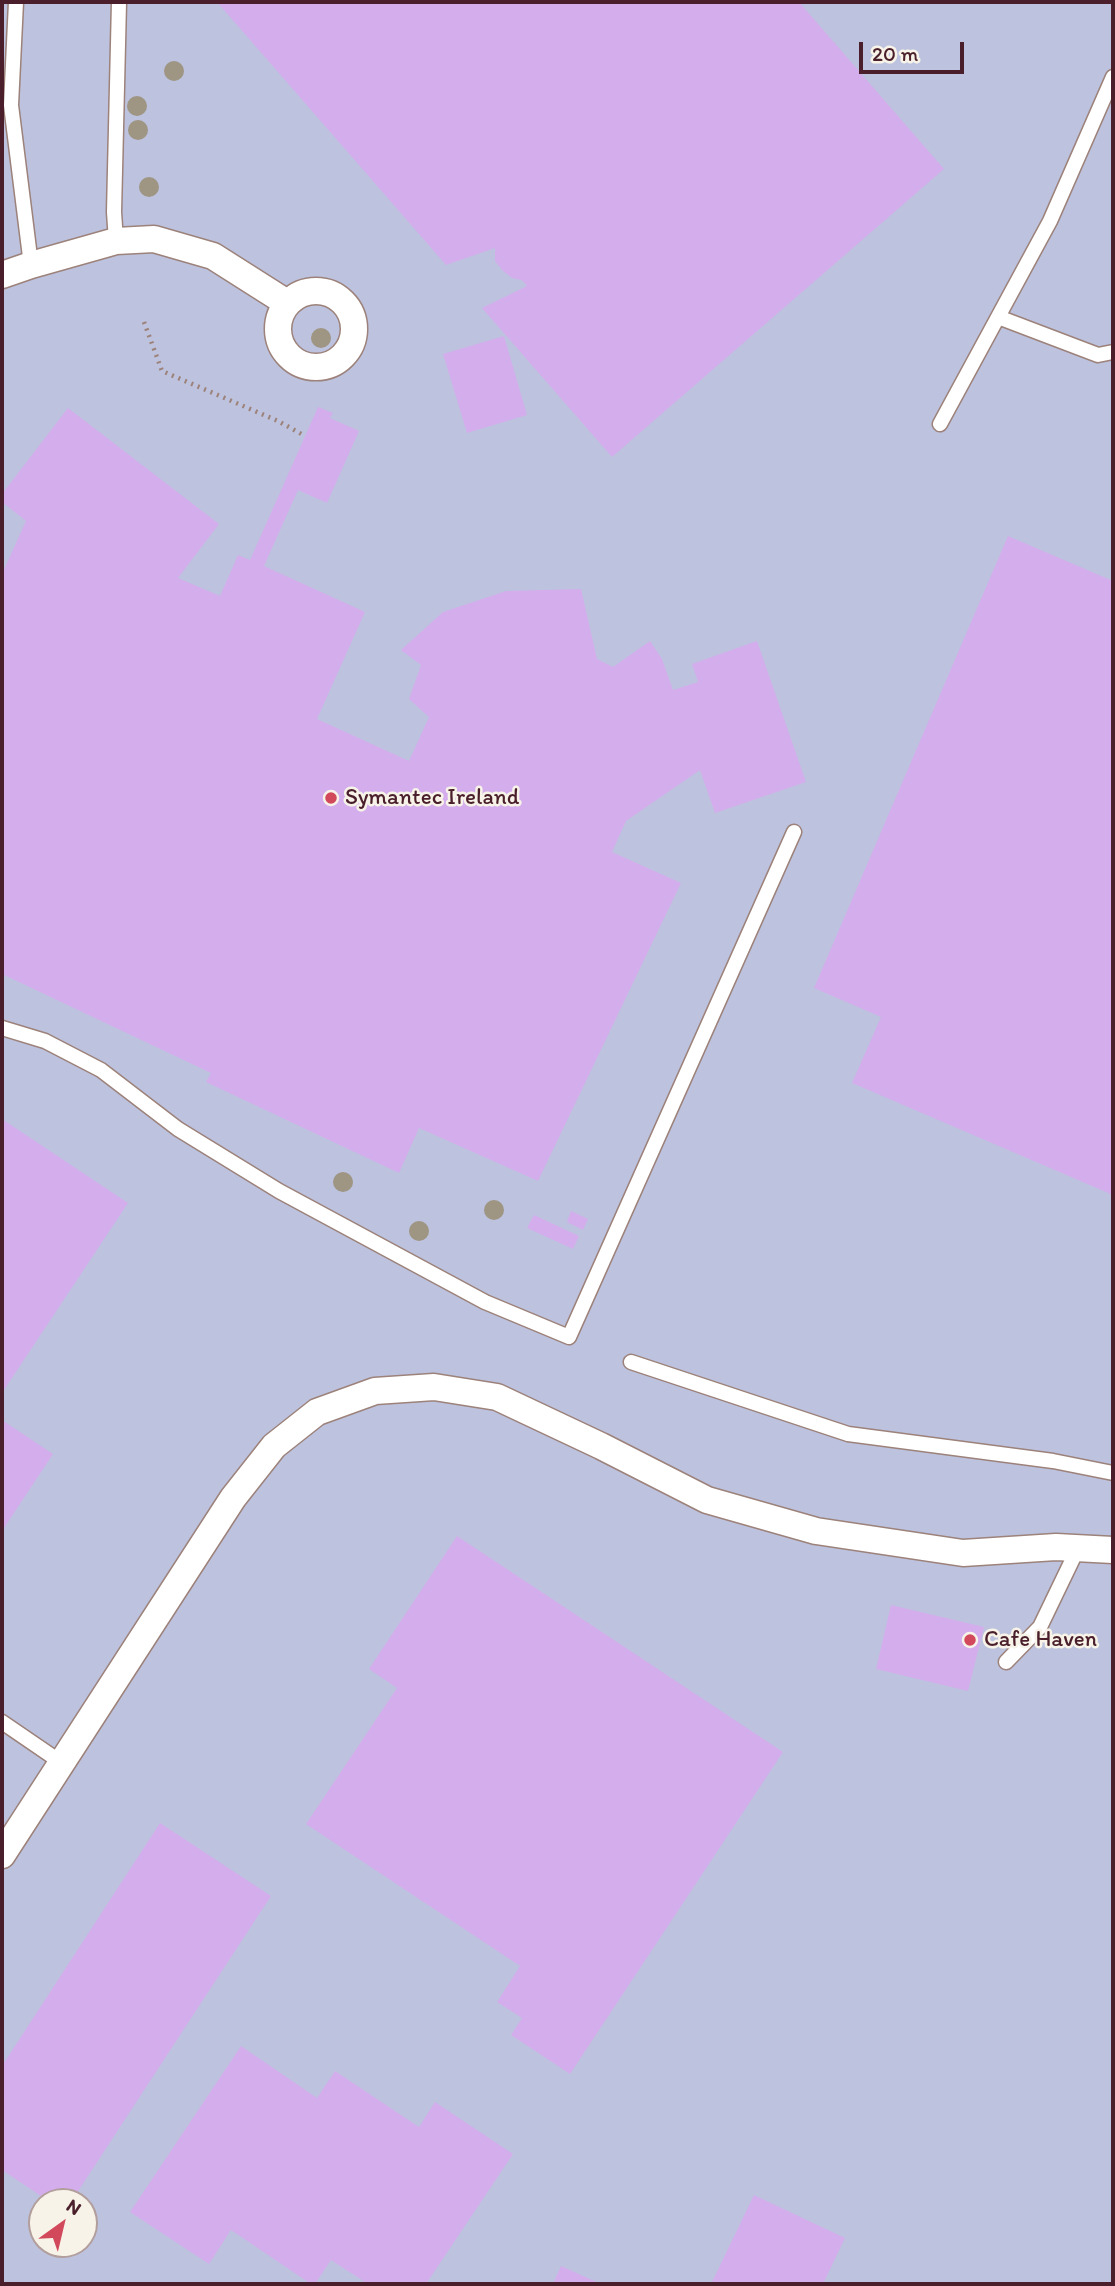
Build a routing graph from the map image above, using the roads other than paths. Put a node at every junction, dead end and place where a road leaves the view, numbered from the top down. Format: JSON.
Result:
{"nodes":[{"id":1,"x":16,"y":2,"type":"edge"},
{"id":2,"x":119,"y":2,"type":"edge"},
{"id":3,"x":1113,"y":77,"type":"edge"},
{"id":4,"x":6,"y":106,"type":"edge"},
{"id":5,"x":116,"y":241,"type":"junction"},
{"id":6,"x":31,"y":265,"type":"junction"},
{"id":7,"x":2,"y":275,"type":"edge"},
{"id":8,"x":287,"y":303,"type":"dead end"},
{"id":9,"x":998,"y":317,"type":"junction"},
{"id":10,"x":1113,"y":352,"type":"edge"},
{"id":11,"x":940,"y":424,"type":"dead end"},
{"id":12,"x":794,"y":832,"type":"dead end"},
{"id":13,"x":2,"y":1028,"type":"edge"},
{"id":14,"x":631,"y":1362,"type":"dead end"},
{"id":15,"x":1113,"y":1474,"type":"edge"},
{"id":16,"x":1078,"y":1548,"type":"junction"},
{"id":17,"x":1113,"y":1550,"type":"edge"},
{"id":18,"x":1006,"y":1662,"type":"dead end"},
{"id":19,"x":2,"y":1723,"type":"edge"},
{"id":20,"x":62,"y":1763,"type":"junction"},
{"id":21,"x":2,"y":1855,"type":"edge"}],
"edges":[{"from":1,"to":4,"type":"lane"},
{"from":2,"to":5,"type":"lane"},
{"from":3,"to":9,"type":"lane"},
{"from":4,"to":6,"type":"lane"},
{"from":5,"to":6,"type":"street"},
{"from":5,"to":8,"type":"street"},
{"from":6,"to":7,"type":"street"},
{"from":9,"to":10,"type":"lane"},
{"from":9,"to":11,"type":"lane"},
{"from":12,"to":13,"type":"lane"},
{"from":14,"to":15,"type":"lane"},
{"from":16,"to":17,"type":"street"},
{"from":16,"to":18,"type":"lane"},
{"from":16,"to":20,"type":"street"},
{"from":19,"to":20,"type":"lane"},
{"from":20,"to":21,"type":"street"}]}
